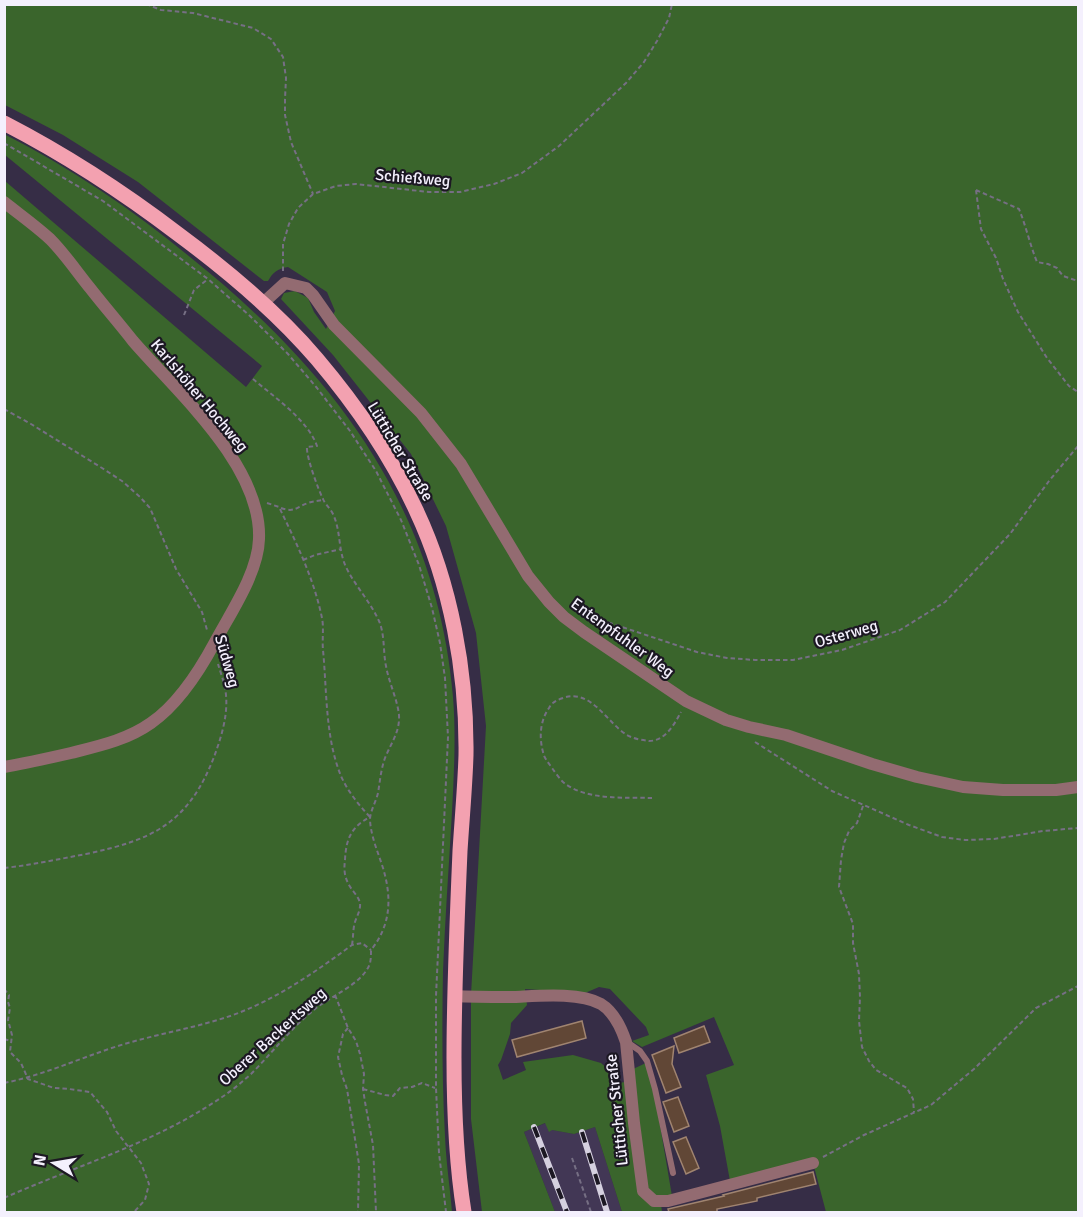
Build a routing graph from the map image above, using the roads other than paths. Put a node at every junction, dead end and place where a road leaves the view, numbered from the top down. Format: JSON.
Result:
{"nodes":[{"id":1,"x":4,"y":123,"type":"edge"},
{"id":2,"x":4,"y":202,"type":"edge"},
{"id":3,"x":262,"y":304,"type":"junction"},
{"id":4,"x":4,"y":767,"type":"edge"},
{"id":5,"x":1078,"y":787,"type":"edge"},
{"id":6,"x":454,"y":996,"type":"junction"},
{"id":7,"x":626,"y":1042,"type":"junction"},
{"id":8,"x":813,"y":1163,"type":"road end"},
{"id":9,"x":673,"y":1173,"type":"dead end"},
{"id":10,"x":464,"y":1212,"type":"edge"}],
"edges":[{"from":1,"to":3,"type":"main road","name":"Lütticher Straße"},
{"from":2,"to":4,"type":"street","name":"Karlshöher Hochweg"},
{"from":3,"to":5,"type":"street","name":"Entenpfuhler Weg"},
{"from":3,"to":6,"type":"main road","name":"Lütticher Straße"},
{"from":6,"to":7,"type":"street","name":"Lütticher Straße"},
{"from":6,"to":10,"type":"main road","name":"Lütticher Straße"},
{"from":7,"to":8,"type":"street","name":"Lütticher Straße"},
{"from":7,"to":9,"type":"lane"}]}
